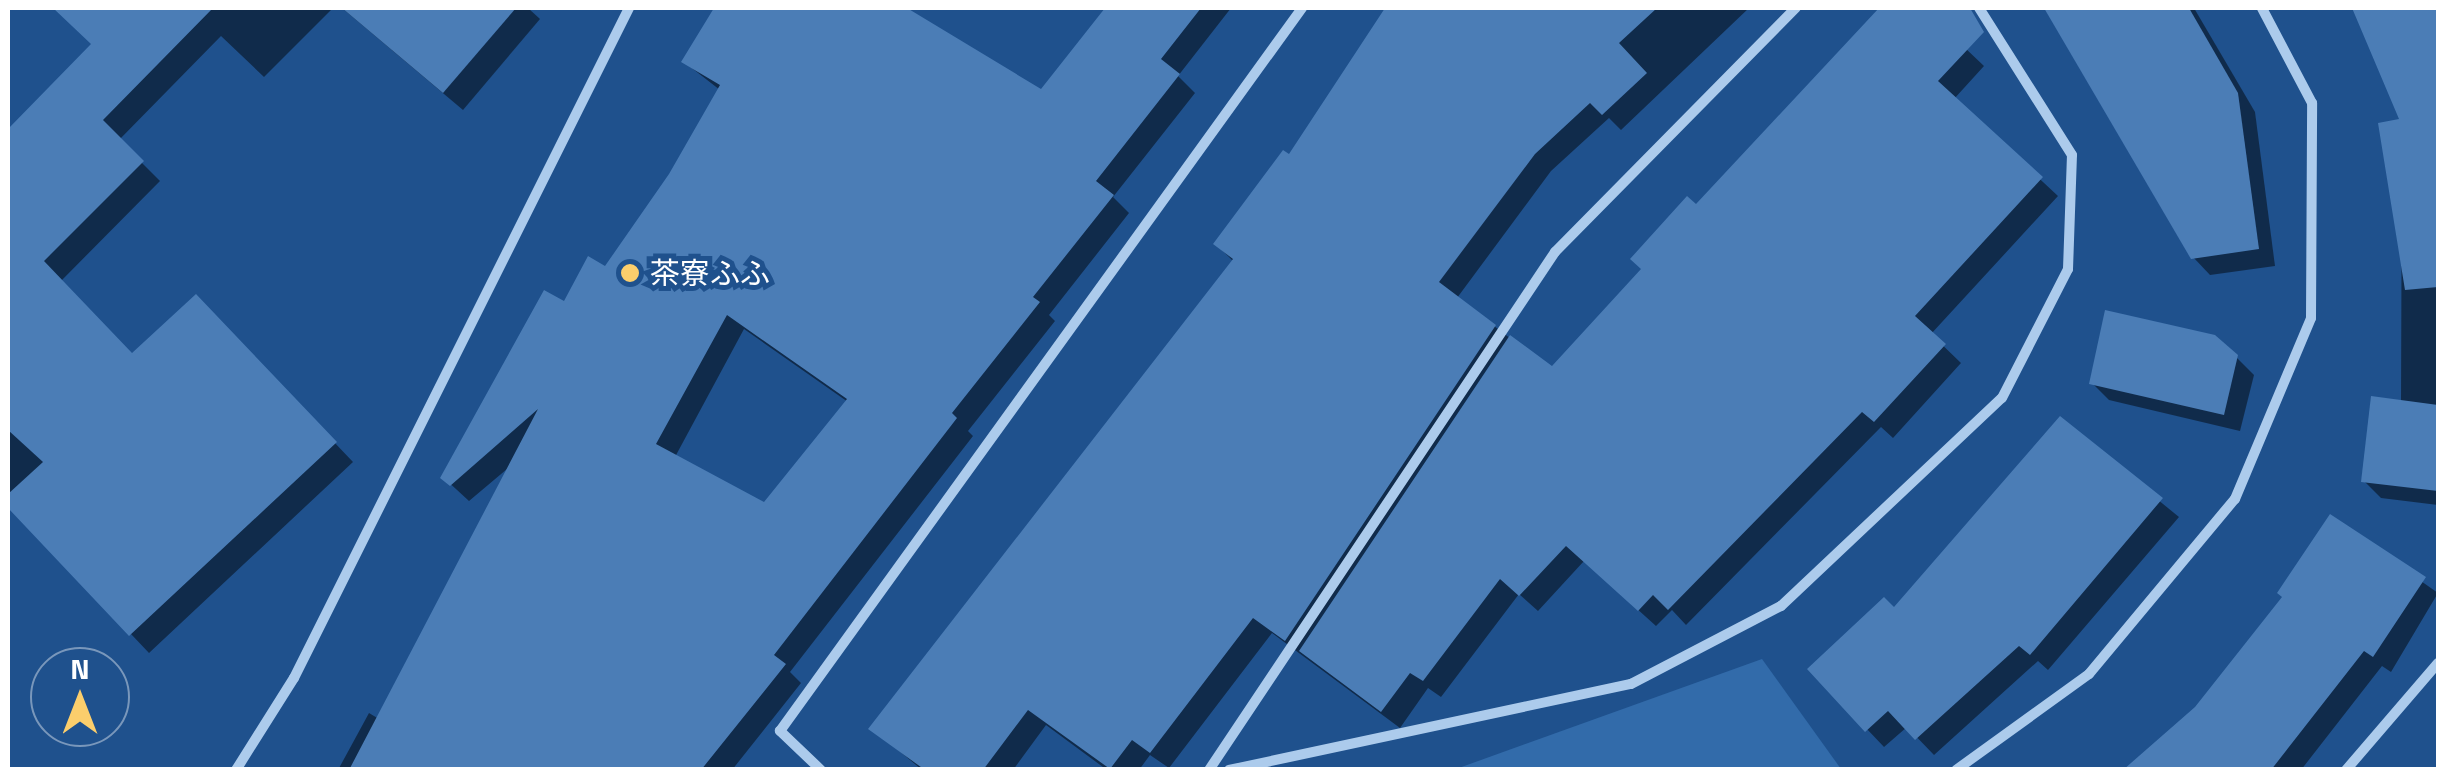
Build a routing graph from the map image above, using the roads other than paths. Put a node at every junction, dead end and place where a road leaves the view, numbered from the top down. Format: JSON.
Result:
{"nodes":[{"id":1,"x":629,"y":8,"type":"edge"},
{"id":2,"x":1302,"y":8,"type":"edge"},
{"id":3,"x":1796,"y":8,"type":"edge"},
{"id":4,"x":1979,"y":8,"type":"edge"},
{"id":5,"x":2262,"y":8,"type":"edge"},
{"id":6,"x":2438,"y":663,"type":"edge"},
{"id":7,"x":236,"y":770,"type":"edge"},
{"id":8,"x":821,"y":770,"type":"edge"},
{"id":9,"x":1209,"y":770,"type":"edge"},
{"id":10,"x":1228,"y":770,"type":"edge"},
{"id":11,"x":1956,"y":770,"type":"edge"},
{"id":12,"x":2346,"y":770,"type":"edge"}],
"edges":[{"from":1,"to":7,"type":"street"},
{"from":2,"to":8,"type":"street"},
{"from":3,"to":9,"type":"street"},
{"from":4,"to":10,"type":"street"},
{"from":5,"to":11,"type":"street"},
{"from":6,"to":12,"type":"street"}]}
